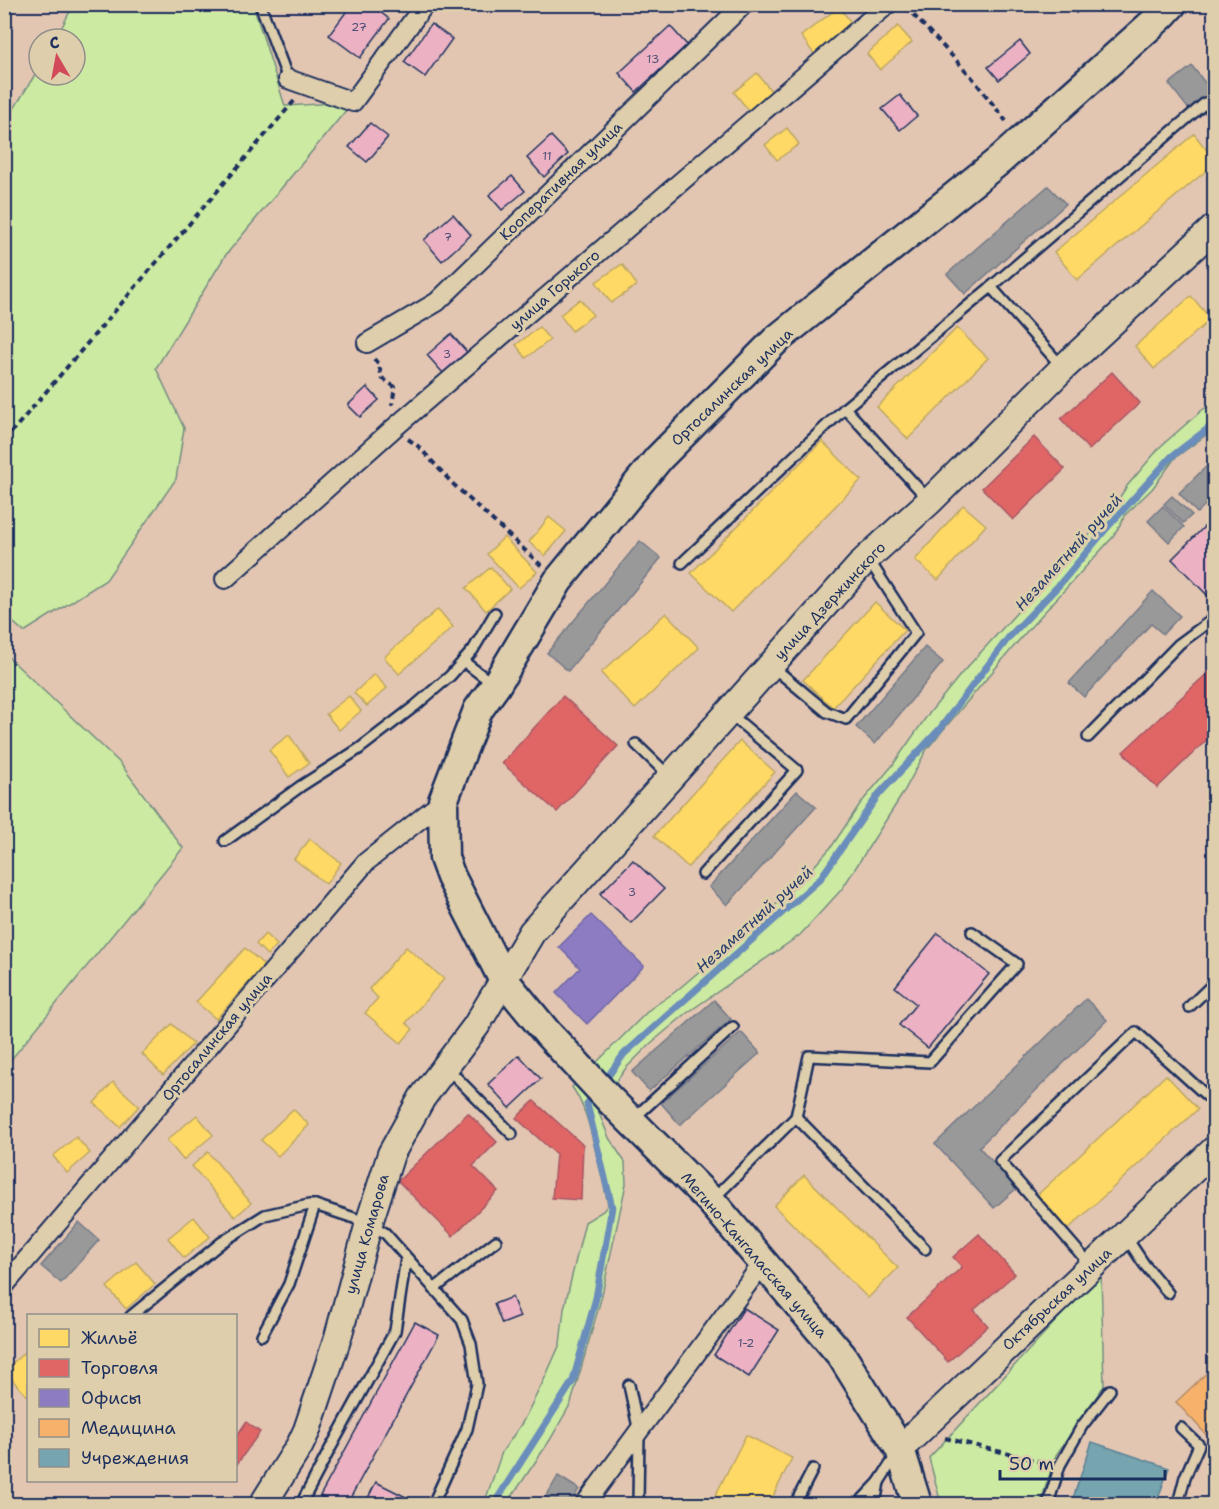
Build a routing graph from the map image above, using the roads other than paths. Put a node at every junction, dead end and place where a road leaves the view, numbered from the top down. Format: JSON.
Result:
{"nodes":[{"id":1,"x":260,"y":4,"type":"edge"},
{"id":2,"x":425,"y":4,"type":"edge"},
{"id":3,"x":744,"y":4,"type":"edge"},
{"id":4,"x":888,"y":4,"type":"edge"},
{"id":5,"x":1172,"y":4,"type":"edge"},
{"id":6,"x":288,"y":80,"type":"joint"},
{"id":7,"x":1215,"y":112,"type":"edge"},
{"id":8,"x":1215,"y":228,"type":"edge"},
{"id":9,"x":991,"y":287,"type":"junction"},
{"id":10,"x":367,"y":343,"type":"road end"},
{"id":11,"x":1063,"y":368,"type":"junction"},
{"id":12,"x":845,"y":408,"type":"junction"},
{"id":13,"x":930,"y":501,"type":"junction"},
{"id":14,"x":867,"y":558,"type":"junction"},
{"id":15,"x":682,"y":563,"type":"dead end"},
{"id":16,"x":225,"y":579,"type":"dead end"},
{"id":17,"x":495,"y":613,"type":"dead end"},
{"id":18,"x":1215,"y":618,"type":"edge"},
{"id":19,"x":463,"y":662,"type":"junction"},
{"id":20,"x":770,"y":665,"type":"junction"},
{"id":21,"x":496,"y":685,"type":"junction"},
{"id":22,"x":728,"y":712,"type":"junction"},
{"id":23,"x":1088,"y":737,"type":"dead end"},
{"id":24,"x":636,"y":744,"type":"dead end"},
{"id":25,"x":670,"y":777,"type":"junction"},
{"id":26,"x":443,"y":801,"type":"junction"},
{"id":27,"x":225,"y":841,"type":"dead end"},
{"id":28,"x":702,"y":874,"type":"dead end"},
{"id":29,"x":972,"y":932,"type":"dead end"},
{"id":30,"x":503,"y":979,"type":"junction"},
{"id":31,"x":1215,"y":983,"type":"edge"},
{"id":32,"x":1189,"y":1007,"type":"dead end"},
{"id":33,"x":733,"y":1027,"type":"dead end"},
{"id":34,"x":446,"y":1067,"type":"junction"},
{"id":35,"x":1215,"y":1100,"type":"edge"},
{"id":36,"x":796,"y":1117,"type":"junction"},
{"id":37,"x":631,"y":1121,"type":"junction"},
{"id":38,"x":512,"y":1134,"type":"dead end"},
{"id":39,"x":1215,"y":1150,"type":"edge"},
{"id":40,"x":711,"y":1201,"type":"junction"},
{"id":41,"x":315,"y":1205,"type":"junction"},
{"id":42,"x":369,"y":1223,"type":"junction"},
{"id":43,"x":1125,"y":1235,"type":"junction"},
{"id":44,"x":496,"y":1241,"type":"dead end"},
{"id":45,"x":925,"y":1249,"type":"dead end"},
{"id":46,"x":406,"y":1258,"type":"junction"},
{"id":47,"x":763,"y":1263,"type":"junction"},
{"id":48,"x":1092,"y":1267,"type":"junction"},
{"id":49,"x":4,"y":1286,"type":"edge"},
{"id":50,"x":434,"y":1289,"type":"junction"},
{"id":51,"x":1168,"y":1293,"type":"dead end"},
{"id":52,"x":133,"y":1314,"type":"edge"},
{"id":53,"x":262,"y":1335,"type":"dead end"},
{"id":54,"x":629,"y":1385,"type":"dead end"},
{"id":55,"x":1110,"y":1390,"type":"dead end"},
{"id":56,"x":1181,"y":1428,"type":"dead end"},
{"id":57,"x":639,"y":1432,"type":"junction"},
{"id":58,"x":909,"y":1440,"type":"junction"},
{"id":59,"x":813,"y":1469,"type":"dead end"},
{"id":60,"x":879,"y":1482,"type":"junction"},
{"id":61,"x":263,"y":1504,"type":"edge"},
{"id":62,"x":301,"y":1504,"type":"edge"},
{"id":63,"x":433,"y":1504,"type":"edge"},
{"id":64,"x":585,"y":1504,"type":"edge"},
{"id":65,"x":638,"y":1504,"type":"edge"},
{"id":66,"x":795,"y":1504,"type":"edge"},
{"id":67,"x":858,"y":1504,"type":"edge"},
{"id":68,"x":875,"y":1504,"type":"edge"},
{"id":69,"x":916,"y":1504,"type":"edge"},
{"id":70,"x":1048,"y":1504,"type":"edge"},
{"id":71,"x":1178,"y":1504,"type":"edge"}],
"edges":[{"from":1,"to":6,"type":"lane"},
{"from":2,"to":6,"type":"street"},
{"from":3,"to":10,"type":"street","name":"Кооперативная улица"},
{"from":4,"to":16,"type":"street","name":"улица Горького"},
{"from":5,"to":21,"type":"main road","name":"Ортосалинская улица"},
{"from":7,"to":9,"type":"lane"},
{"from":8,"to":11,"type":"street","name":"улица Дзержинского"},
{"from":9,"to":11,"type":"lane"},
{"from":9,"to":12,"type":"lane"},
{"from":11,"to":13,"type":"street","name":"улица Дзержинского"},
{"from":12,"to":13,"type":"lane"},
{"from":12,"to":15,"type":"lane"},
{"from":13,"to":14,"type":"street","name":"улица Дзержинского"},
{"from":14,"to":20,"type":"street","name":"улица Дзержинского"},
{"from":14,"to":20,"type":"lane"},
{"from":17,"to":19,"type":"lane"},
{"from":18,"to":23,"type":"lane"},
{"from":19,"to":21,"type":"lane"},
{"from":19,"to":27,"type":"lane"},
{"from":20,"to":22,"type":"street","name":"улица Дзержинского"},
{"from":21,"to":26,"type":"main road","name":"Ортосалинская улица"},
{"from":22,"to":25,"type":"street","name":"улица Дзержинского"},
{"from":22,"to":28,"type":"lane"},
{"from":24,"to":25,"type":"lane"},
{"from":25,"to":30,"type":"street","name":"улица Дзержинского"},
{"from":26,"to":30,"type":"main road","name":"Ортосалинская улица"},
{"from":26,"to":49,"type":"street","name":"Ортосалинская улица"},
{"from":29,"to":36,"type":"lane"},
{"from":30,"to":34,"type":"street","name":"улица Комарова"},
{"from":30,"to":37,"type":"main road","name":"Мегино-Кангаласская улица"},
{"from":31,"to":32,"type":"lane"},
{"from":33,"to":37,"type":"lane"},
{"from":34,"to":38,"type":"lane"},
{"from":34,"to":42,"type":"street","name":"улица Комарова"},
{"from":35,"to":48,"type":"lane"},
{"from":36,"to":40,"type":"lane"},
{"from":36,"to":45,"type":"lane"},
{"from":37,"to":40,"type":"main road","name":"Мегино-Кангаласская улица"},
{"from":39,"to":43,"type":"street","name":"Октябрьская улица"},
{"from":40,"to":47,"type":"main road","name":"Мегино-Кангаласская улица"},
{"from":41,"to":42,"type":"lane"},
{"from":41,"to":52,"type":"lane"},
{"from":41,"to":53,"type":"lane"},
{"from":42,"to":46,"type":"lane"},
{"from":42,"to":61,"type":"street","name":"улица Комарова"},
{"from":43,"to":48,"type":"street","name":"Октябрьская улица"},
{"from":43,"to":51,"type":"lane"},
{"from":44,"to":50,"type":"lane"},
{"from":46,"to":50,"type":"lane"},
{"from":46,"to":62,"type":"lane"},
{"from":47,"to":57,"type":"street"},
{"from":47,"to":58,"type":"main road","name":"Мегино-Кангаласская улица"},
{"from":48,"to":58,"type":"street","name":"Октябрьская улица"},
{"from":50,"to":63,"type":"lane"},
{"from":54,"to":57,"type":"lane"},
{"from":55,"to":70,"type":"lane"},
{"from":56,"to":71,"type":"lane"},
{"from":57,"to":64,"type":"street"},
{"from":57,"to":65,"type":"lane"},
{"from":58,"to":60,"type":"lane"},
{"from":58,"to":69,"type":"main road","name":"Мегино-Кангаласская улица"},
{"from":59,"to":66,"type":"lane"},
{"from":60,"to":67,"type":"lane"},
{"from":60,"to":68,"type":"lane"}]}
